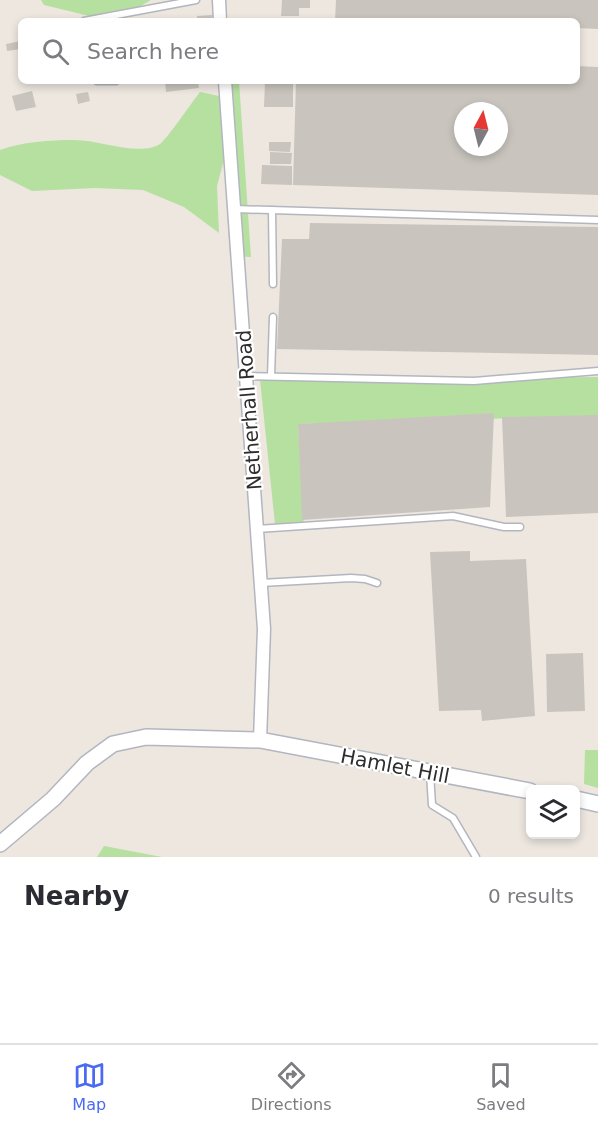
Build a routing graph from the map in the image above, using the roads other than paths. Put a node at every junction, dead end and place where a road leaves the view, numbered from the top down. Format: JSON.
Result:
{"nodes":[{"id":1,"x":196,"y":0,"type":"edge"},
{"id":2,"x":219,"y":0,"type":"edge"},
{"id":3,"x":103,"y":18,"type":"edge"},
{"id":4,"x":220,"y":18,"type":"edge"},
{"id":5,"x":225,"y":84,"type":"edge"},
{"id":6,"x":235,"y":209,"type":"junction"},
{"id":7,"x":272,"y":210,"type":"junction"},
{"id":8,"x":598,"y":220,"type":"edge"},
{"id":9,"x":273,"y":284,"type":"dead end"},
{"id":10,"x":273,"y":317,"type":"dead end"},
{"id":11,"x":598,"y":371,"type":"edge"},
{"id":12,"x":247,"y":376,"type":"junction"},
{"id":13,"x":271,"y":376,"type":"junction"},
{"id":14,"x":520,"y":527,"type":"dead end"},
{"id":15,"x":257,"y":529,"type":"junction"},
{"id":16,"x":261,"y":583,"type":"junction"},
{"id":17,"x":377,"y":583,"type":"dead end"},
{"id":18,"x":260,"y":740,"type":"junction"},
{"id":19,"x":429,"y":773,"type":"junction"},
{"id":20,"x":526,"y":790,"type":"edge"},
{"id":21,"x":580,"y":800,"type":"edge"},
{"id":22,"x":598,"y":804,"type":"edge"},
{"id":23,"x":0,"y":844,"type":"edge"},
{"id":24,"x":476,"y":857,"type":"edge"}],
"edges":[{"from":1,"to":3,"type":"lane"},
{"from":2,"to":4,"type":"street"},
{"from":5,"to":6,"type":"street","name":"Netherhall Road"},
{"from":6,"to":7,"type":"lane"},
{"from":6,"to":12,"type":"street","name":"Netherhall Road"},
{"from":7,"to":8,"type":"lane"},
{"from":7,"to":9,"type":"lane"},
{"from":10,"to":13,"type":"lane"},
{"from":11,"to":13,"type":"lane"},
{"from":12,"to":13,"type":"lane"},
{"from":12,"to":15,"type":"street","name":"Netherhall Road"},
{"from":14,"to":15,"type":"lane"},
{"from":15,"to":16,"type":"street","name":"Netherhall Road"},
{"from":16,"to":17,"type":"lane"},
{"from":16,"to":18,"type":"street","name":"Netherhall Road"},
{"from":18,"to":19,"type":"street","name":"Hamlet Hill"},
{"from":18,"to":23,"type":"street","name":"Hamlet Hill"},
{"from":19,"to":20,"type":"street","name":"Hamlet Hill"},
{"from":19,"to":24,"type":"lane"},
{"from":21,"to":22,"type":"street"}]}
